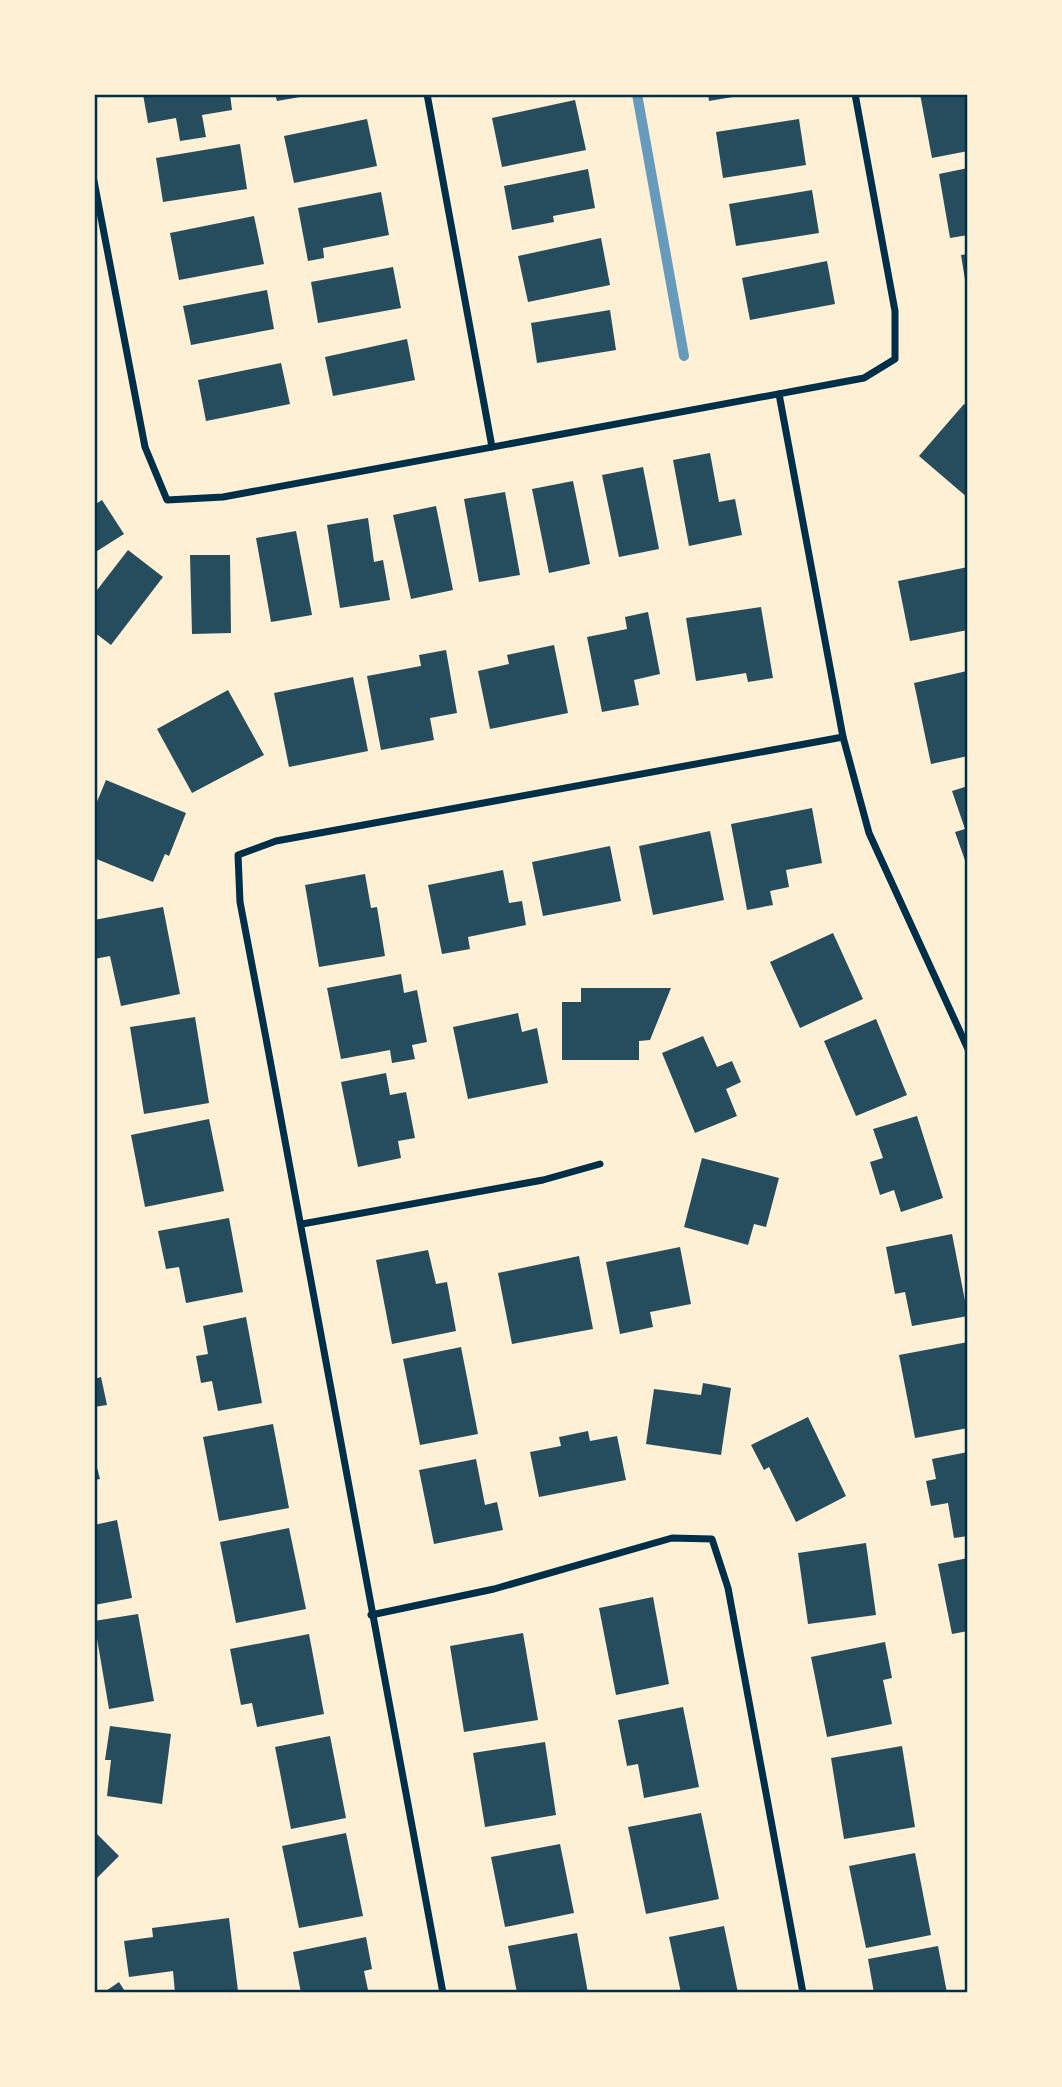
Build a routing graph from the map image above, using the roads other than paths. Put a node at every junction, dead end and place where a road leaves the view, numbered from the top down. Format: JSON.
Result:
{"nodes":[{"id":1,"x":427,"y":94,"type":"edge"},
{"id":2,"x":855,"y":94,"type":"edge"},
{"id":3,"x":94,"y":181,"type":"edge"},
{"id":4,"x":779,"y":394,"type":"junction"},
{"id":5,"x":492,"y":447,"type":"junction"},
{"id":6,"x":843,"y":737,"type":"junction"},
{"id":7,"x":968,"y":1049,"type":"edge"},
{"id":8,"x":600,"y":1164,"type":"dead end"},
{"id":9,"x":302,"y":1224,"type":"junction"},
{"id":10,"x":371,"y":1615,"type":"junction"},
{"id":11,"x":443,"y":1993,"type":"edge"},
{"id":12,"x":803,"y":1993,"type":"edge"}],
"edges":[{"from":1,"to":5,"type":"street"},
{"from":2,"to":4,"type":"street"},
{"from":3,"to":5,"type":"street"},
{"from":4,"to":5,"type":"street"},
{"from":4,"to":6,"type":"street"},
{"from":6,"to":7,"type":"street"},
{"from":6,"to":9,"type":"street"},
{"from":8,"to":9,"type":"street"},
{"from":9,"to":10,"type":"street"},
{"from":10,"to":11,"type":"street"},
{"from":10,"to":12,"type":"street"}]}
